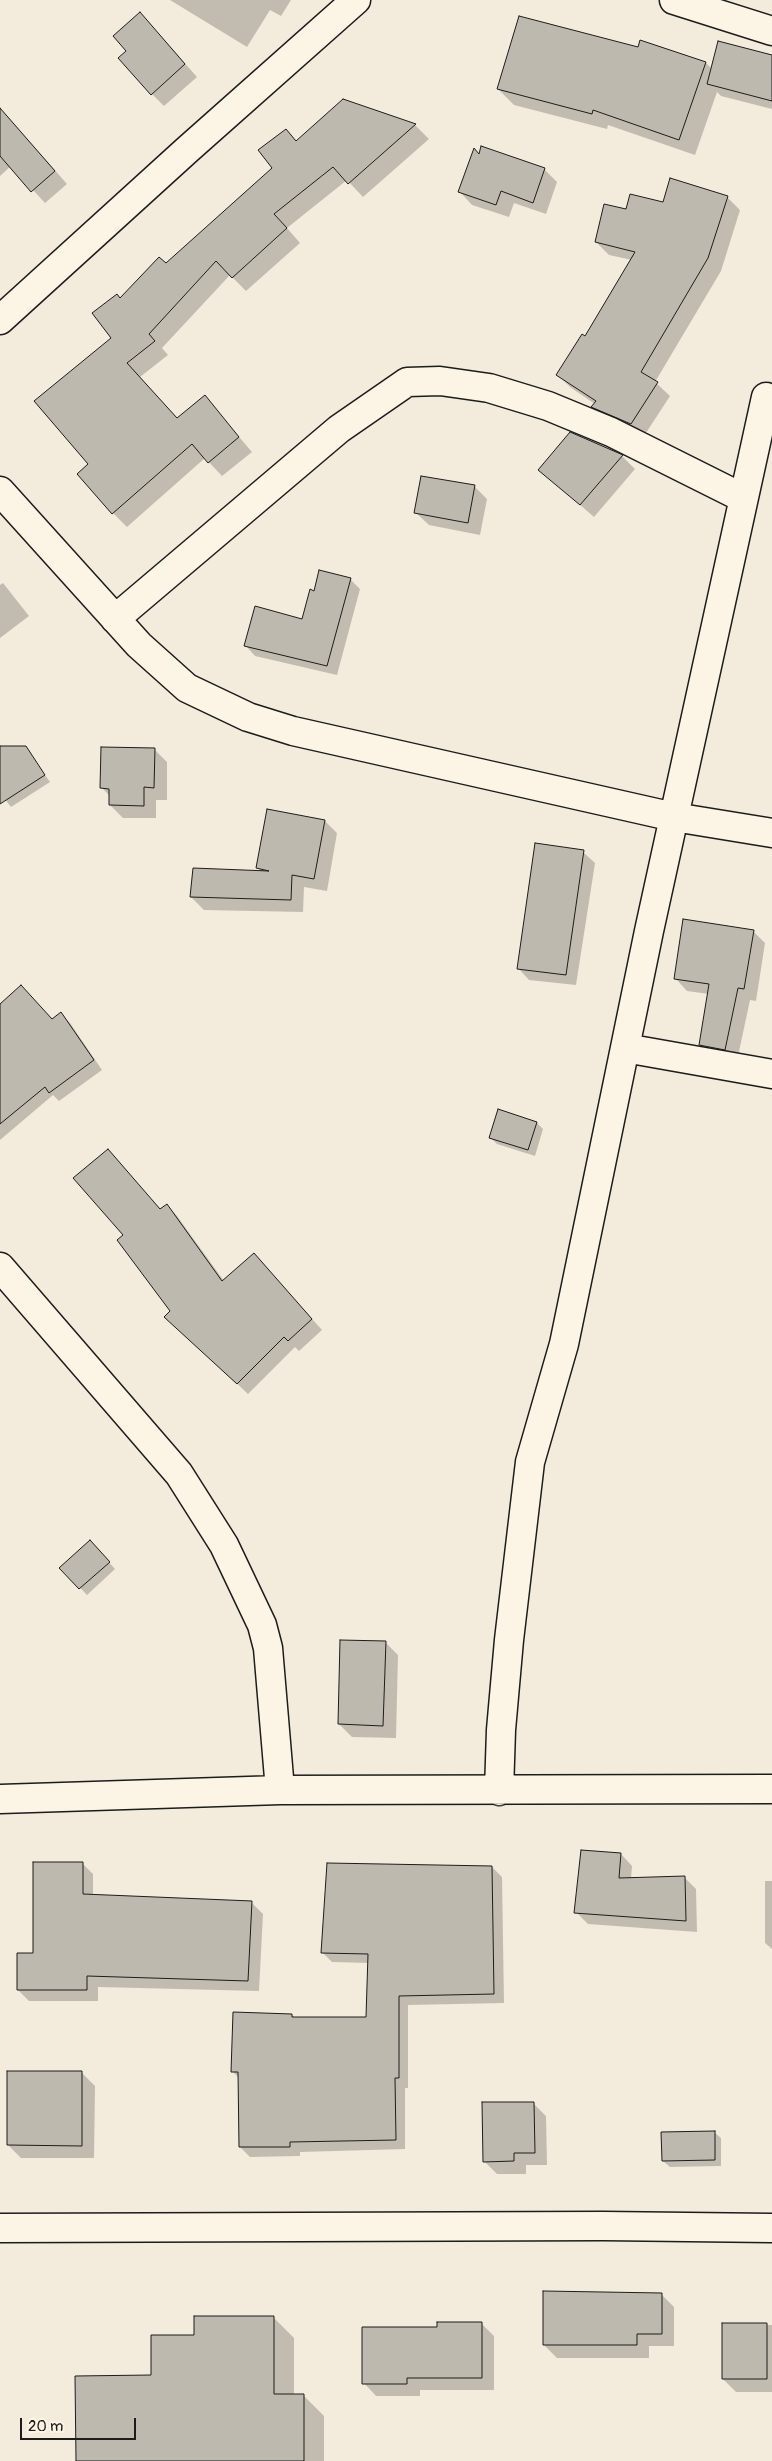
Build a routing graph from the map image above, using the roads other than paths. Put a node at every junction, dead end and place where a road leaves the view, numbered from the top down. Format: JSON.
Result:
{"nodes":[{"id":1,"x":356,"y":0,"type":"edge"},
{"id":2,"x":674,"y":0,"type":"edge"},
{"id":3,"x":772,"y":31,"type":"edge"},
{"id":4,"x":0,"y":320,"type":"edge"},
{"id":5,"x":770,"y":390,"type":"edge"},
{"id":6,"x":0,"y":491,"type":"edge"},
{"id":7,"x":743,"y":498,"type":"junction"},
{"id":8,"x":115,"y":619,"type":"junction"},
{"id":9,"x":674,"y":817,"type":"junction"},
{"id":10,"x":772,"y":833,"type":"edge"},
{"id":11,"x":625,"y":1048,"type":"junction"},
{"id":12,"x":772,"y":1074,"type":"edge"},
{"id":13,"x":0,"y":1267,"type":"edge"},
{"id":14,"x":772,"y":1789,"type":"edge"},
{"id":15,"x":280,"y":1790,"type":"junction"},
{"id":16,"x":499,"y":1791,"type":"junction"},
{"id":17,"x":0,"y":1799,"type":"edge"},
{"id":18,"x":0,"y":2228,"type":"edge"},
{"id":19,"x":772,"y":2228,"type":"edge"}],
"edges":[{"from":1,"to":4,"type":"street"},
{"from":2,"to":3,"type":"street"},
{"from":5,"to":7,"type":"street"},
{"from":6,"to":8,"type":"street"},
{"from":7,"to":8,"type":"street"},
{"from":7,"to":9,"type":"street"},
{"from":8,"to":9,"type":"street"},
{"from":9,"to":10,"type":"street"},
{"from":9,"to":11,"type":"street"},
{"from":11,"to":12,"type":"street"},
{"from":11,"to":16,"type":"street"},
{"from":13,"to":15,"type":"street"},
{"from":14,"to":16,"type":"street"},
{"from":15,"to":16,"type":"street"},
{"from":15,"to":17,"type":"street"},
{"from":18,"to":19,"type":"street"}]}
